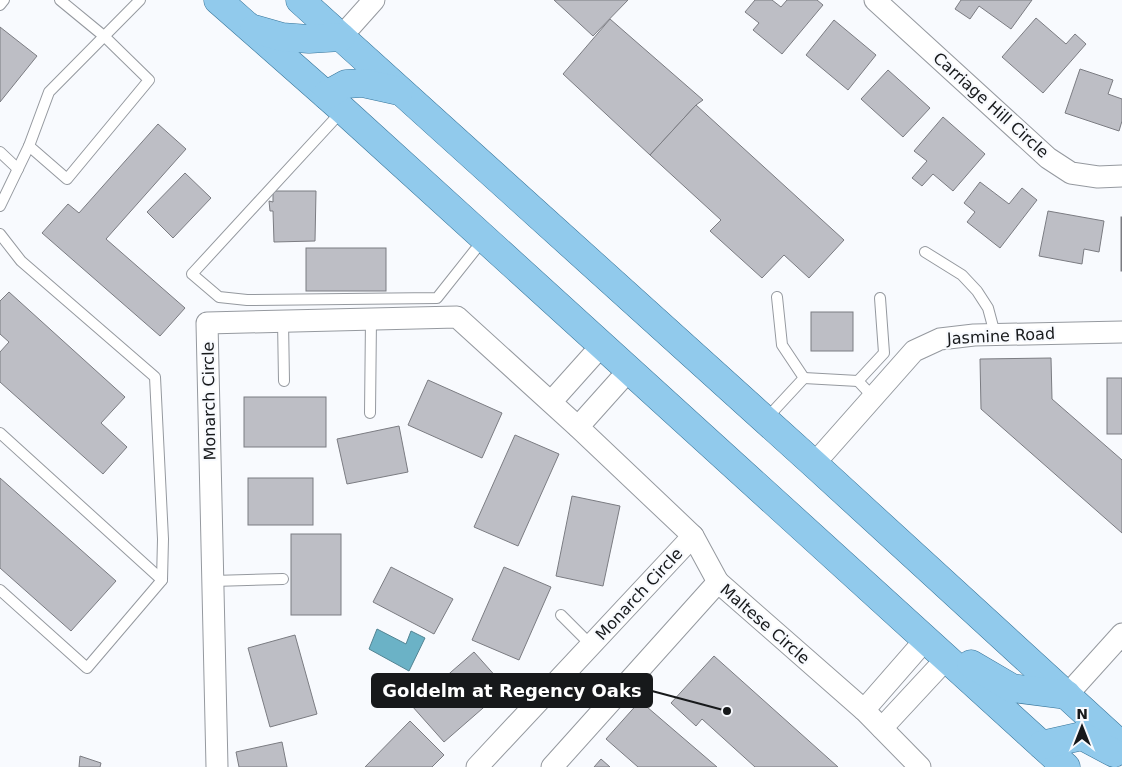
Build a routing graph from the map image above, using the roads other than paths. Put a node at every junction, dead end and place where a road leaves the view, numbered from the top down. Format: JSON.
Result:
{"nodes":[{"id":1,"x":4,"y":0,"type":"edge"},
{"id":2,"x":60,"y":0,"type":"edge"},
{"id":3,"x":140,"y":0,"type":"edge"},
{"id":4,"x":218,"y":0,"type":"edge"},
{"id":5,"x":300,"y":0,"type":"edge"},
{"id":6,"x":374,"y":0,"type":"edge"},
{"id":7,"x":875,"y":0,"type":"edge"},
{"id":8,"x":0,"y":5,"type":"edge"},
{"id":9,"x":248,"y":27,"type":"junction"},
{"id":10,"x":105,"y":37,"type":"junction"},
{"id":11,"x":341,"y":37,"type":"junction"},
{"id":12,"x":403,"y":92,"type":"junction"},
{"id":13,"x":334,"y":103,"type":"junction"},
{"id":14,"x":29,"y":146,"type":"junction"},
{"id":15,"x":0,"y":152,"type":"edge"},
{"id":16,"x":18,"y":169,"type":"junction"},
{"id":17,"x":1122,"y":176,"type":"edge"},
{"id":18,"x":0,"y":206,"type":"edge"},
{"id":19,"x":0,"y":234,"type":"edge"},
{"id":20,"x":484,"y":239,"type":"junction"},
{"id":21,"x":925,"y":252,"type":"dead end"},
{"id":22,"x":777,"y":297,"type":"dead end"},
{"id":23,"x":880,"y":298,"type":"dead end"},
{"id":24,"x":371,"y":319,"type":"junction"},
{"id":25,"x":283,"y":321,"type":"junction"},
{"id":26,"x":1122,"y":332,"type":"edge"},
{"id":27,"x":995,"y":334,"type":"junction"},
{"id":28,"x":602,"y":345,"type":"junction"},
{"id":29,"x":629,"y":370,"type":"junction"},
{"id":30,"x":804,"y":378,"type":"junction"},
{"id":31,"x":284,"y":381,"type":"dead end"},
{"id":32,"x":858,"y":381,"type":"junction"},
{"id":33,"x":873,"y":397,"type":"junction"},
{"id":34,"x":551,"y":402,"type":"junction"},
{"id":35,"x":370,"y":412,"type":"dead end"},
{"id":36,"x":765,"y":419,"type":"junction"},
{"id":37,"x":578,"y":427,"type":"junction"},
{"id":38,"x":0,"y":433,"type":"edge"},
{"id":39,"x":814,"y":464,"type":"junction"},
{"id":40,"x":693,"y":536,"type":"junction"},
{"id":41,"x":283,"y":579,"type":"dead end"},
{"id":42,"x":162,"y":580,"type":"junction"},
{"id":43,"x":213,"y":581,"type":"junction"},
{"id":44,"x":718,"y":582,"type":"junction"},
{"id":45,"x":0,"y":590,"type":"edge"},
{"id":46,"x":561,"y":615,"type":"dead end"},
{"id":47,"x":1122,"y":634,"type":"edge"},
{"id":48,"x":926,"y":639,"type":"junction"},
{"id":49,"x":591,"y":645,"type":"junction"},
{"id":50,"x":947,"y":658,"type":"junction"},
{"id":51,"x":1066,"y":696,"type":"junction"},
{"id":52,"x":864,"y":710,"type":"junction"},
{"id":53,"x":882,"y":728,"type":"junction"},
{"id":54,"x":1042,"y":745,"type":"junction"},
{"id":55,"x":1122,"y":746,"type":"edge"},
{"id":56,"x":1122,"y":757,"type":"edge"},
{"id":57,"x":217,"y":767,"type":"edge"},
{"id":58,"x":478,"y":767,"type":"edge"},
{"id":59,"x":552,"y":767,"type":"edge"},
{"id":60,"x":920,"y":767,"type":"edge"},
{"id":61,"x":1066,"y":767,"type":"edge"}],
"edges":[{"from":1,"to":8,"type":"lane"},
{"from":2,"to":10,"type":"lane"},
{"from":3,"to":10,"type":"lane"},
{"from":4,"to":9,"type":"main road"},
{"from":5,"to":11,"type":"main road"},
{"from":6,"to":11,"type":"street"},
{"from":7,"to":17,"type":"street","name":"Carriage Hill Circle"},
{"from":9,"to":11,"type":"main road"},
{"from":9,"to":13,"type":"main road"},
{"from":10,"to":14,"type":"lane"},
{"from":10,"to":14,"type":"lane"},
{"from":11,"to":12,"type":"main road"},
{"from":12,"to":13,"type":"main road"},
{"from":12,"to":36,"type":"main road"},
{"from":13,"to":20,"type":"main road"},
{"from":13,"to":20,"type":"lane"},
{"from":14,"to":16,"type":"lane"},
{"from":15,"to":16,"type":"lane"},
{"from":16,"to":18,"type":"lane"},
{"from":19,"to":42,"type":"lane"},
{"from":20,"to":28,"type":"main road"},
{"from":21,"to":27,"type":"lane"},
{"from":22,"to":30,"type":"lane"},
{"from":23,"to":32,"type":"lane"},
{"from":24,"to":25,"type":"street","name":"Monarch Circle"},
{"from":24,"to":34,"type":"street","name":"Monarch Circle"},
{"from":24,"to":35,"type":"lane"},
{"from":25,"to":31,"type":"lane"},
{"from":25,"to":43,"type":"street","name":"Monarch Circle"},
{"from":26,"to":27,"type":"street","name":"Jasmine Road"},
{"from":27,"to":33,"type":"street","name":"Jasmine Road"},
{"from":28,"to":29,"type":"main road"},
{"from":28,"to":34,"type":"street"},
{"from":29,"to":37,"type":"street"},
{"from":29,"to":48,"type":"main road"},
{"from":30,"to":32,"type":"lane"},
{"from":30,"to":36,"type":"lane"},
{"from":32,"to":33,"type":"lane"},
{"from":33,"to":39,"type":"street","name":"Jasmine Road"},
{"from":34,"to":37,"type":"street","name":"Monarch Circle"},
{"from":36,"to":39,"type":"main road"},
{"from":37,"to":40,"type":"street","name":"Monarch Circle"},
{"from":38,"to":42,"type":"lane"},
{"from":39,"to":51,"type":"main road"},
{"from":40,"to":44,"type":"street"},
{"from":40,"to":49,"type":"street","name":"Monarch Circle"},
{"from":41,"to":43,"type":"lane"},
{"from":42,"to":45,"type":"lane"},
{"from":43,"to":57,"type":"street","name":"Monarch Circle"},
{"from":44,"to":52,"type":"street","name":"Maltese Circle"},
{"from":44,"to":59,"type":"street","name":"Maltese Circle"},
{"from":46,"to":49,"type":"lane"},
{"from":47,"to":51,"type":"street"},
{"from":48,"to":50,"type":"main road"},
{"from":48,"to":51,"type":"main road"},
{"from":48,"to":52,"type":"street"},
{"from":49,"to":58,"type":"street","name":"Monarch Circle"},
{"from":50,"to":53,"type":"street"},
{"from":50,"to":54,"type":"main road"},
{"from":51,"to":55,"type":"main road"},
{"from":52,"to":53,"type":"street","name":"Maltese Circle"},
{"from":53,"to":60,"type":"street","name":"Maltese Circle"},
{"from":54,"to":56,"type":"main road"},
{"from":54,"to":61,"type":"main road"}]}
